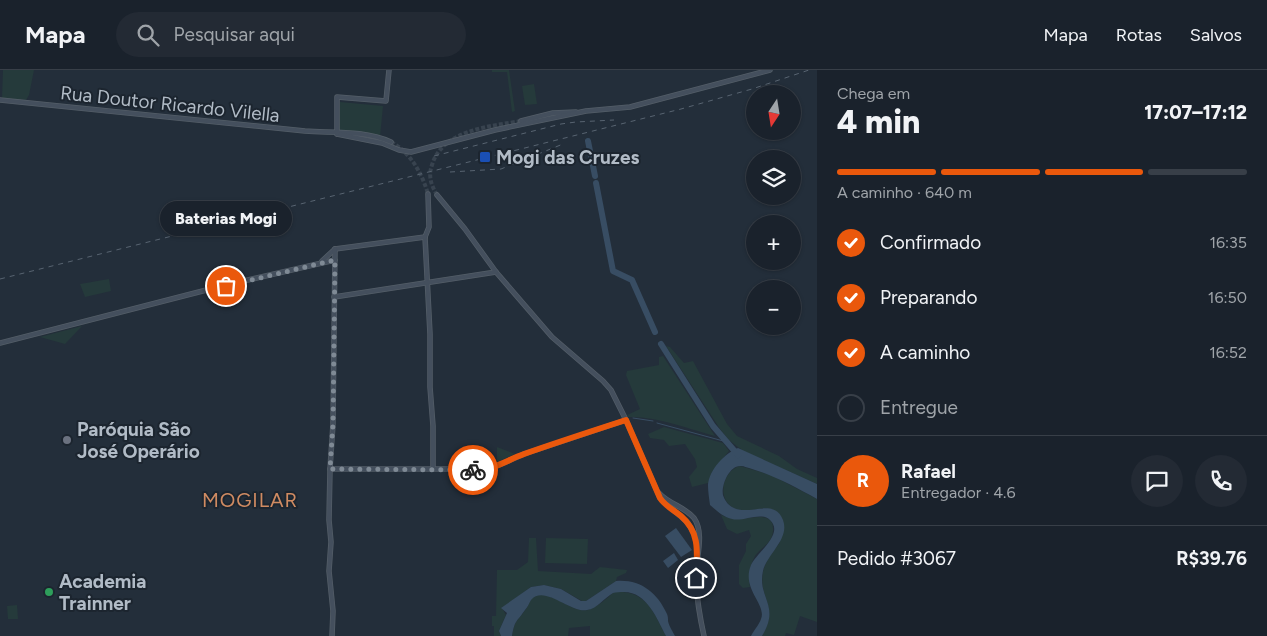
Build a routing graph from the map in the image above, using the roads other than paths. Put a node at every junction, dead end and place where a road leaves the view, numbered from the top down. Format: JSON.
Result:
{"nodes":[{"id":1,"x":389,"y":70,"type":"edge"},
{"id":2,"x":770,"y":70,"type":"edge"},
{"id":3,"x":0,"y":100,"type":"edge"},
{"id":4,"x":583,"y":112,"type":"junction"},
{"id":5,"x":521,"y":121,"type":"tunnel mouth"},
{"id":6,"x":337,"y":134,"type":"junction"},
{"id":7,"x":391,"y":142,"type":"tunnel mouth"},
{"id":8,"x":428,"y":194,"type":"tunnel mouth"},
{"id":9,"x":437,"y":195,"type":"tunnel mouth"},
{"id":10,"x":425,"y":237,"type":"junction"},
{"id":11,"x":335,"y":249,"type":"junction"},
{"id":12,"x":335,"y":260,"type":"junction"},
{"id":13,"x":320,"y":263,"type":"junction"},
{"id":14,"x":496,"y":272,"type":"junction"},
{"id":15,"x":427,"y":283,"type":"junction"},
{"id":16,"x":334,"y":297,"type":"junction"},
{"id":17,"x":0,"y":342,"type":"edge"},
{"id":18,"x":626,"y":420,"type":"junction"},
{"id":19,"x":330,"y":469,"type":"junction"},
{"id":20,"x":433,"y":469,"type":"junction"},
{"id":21,"x":656,"y":490,"type":"junction"},
{"id":22,"x":687,"y":512,"type":"junction"},
{"id":23,"x":679,"y":514,"type":"junction"},
{"id":24,"x":698,"y":550,"type":"junction"},
{"id":25,"x":332,"y":636,"type":"edge"},
{"id":26,"x":704,"y":636,"type":"edge"}],
"edges":[{"from":1,"to":6,"type":"main road"},
{"from":2,"to":4,"type":"main road"},
{"from":3,"to":6,"type":"main road","name":"Rua Doutor Ricardo Vilella"},
{"from":4,"to":5,"type":"main road"},
{"from":4,"to":6,"type":"main road"},
{"from":6,"to":7,"type":"main road"},
{"from":8,"to":10,"type":"main road"},
{"from":9,"to":14,"type":"main road"},
{"from":10,"to":11,"type":"main road"},
{"from":10,"to":15,"type":"main road"},
{"from":11,"to":12,"type":"main road"},
{"from":11,"to":13,"type":"main road"},
{"from":12,"to":13,"type":"main road"},
{"from":12,"to":16,"type":"main road"},
{"from":13,"to":17,"type":"main road"},
{"from":14,"to":15,"type":"main road"},
{"from":14,"to":18,"type":"main road"},
{"from":15,"to":16,"type":"main road"},
{"from":15,"to":20,"type":"main road"},
{"from":16,"to":19,"type":"main road"},
{"from":18,"to":20,"type":"main road"},
{"from":18,"to":21,"type":"main road"},
{"from":19,"to":20,"type":"main road"},
{"from":19,"to":25,"type":"main road"},
{"from":21,"to":22,"type":"main road"},
{"from":21,"to":23,"type":"main road"},
{"from":22,"to":23,"type":"main road"},
{"from":22,"to":24,"type":"main road"},
{"from":23,"to":24,"type":"main road"},
{"from":24,"to":26,"type":"main road"}]}
